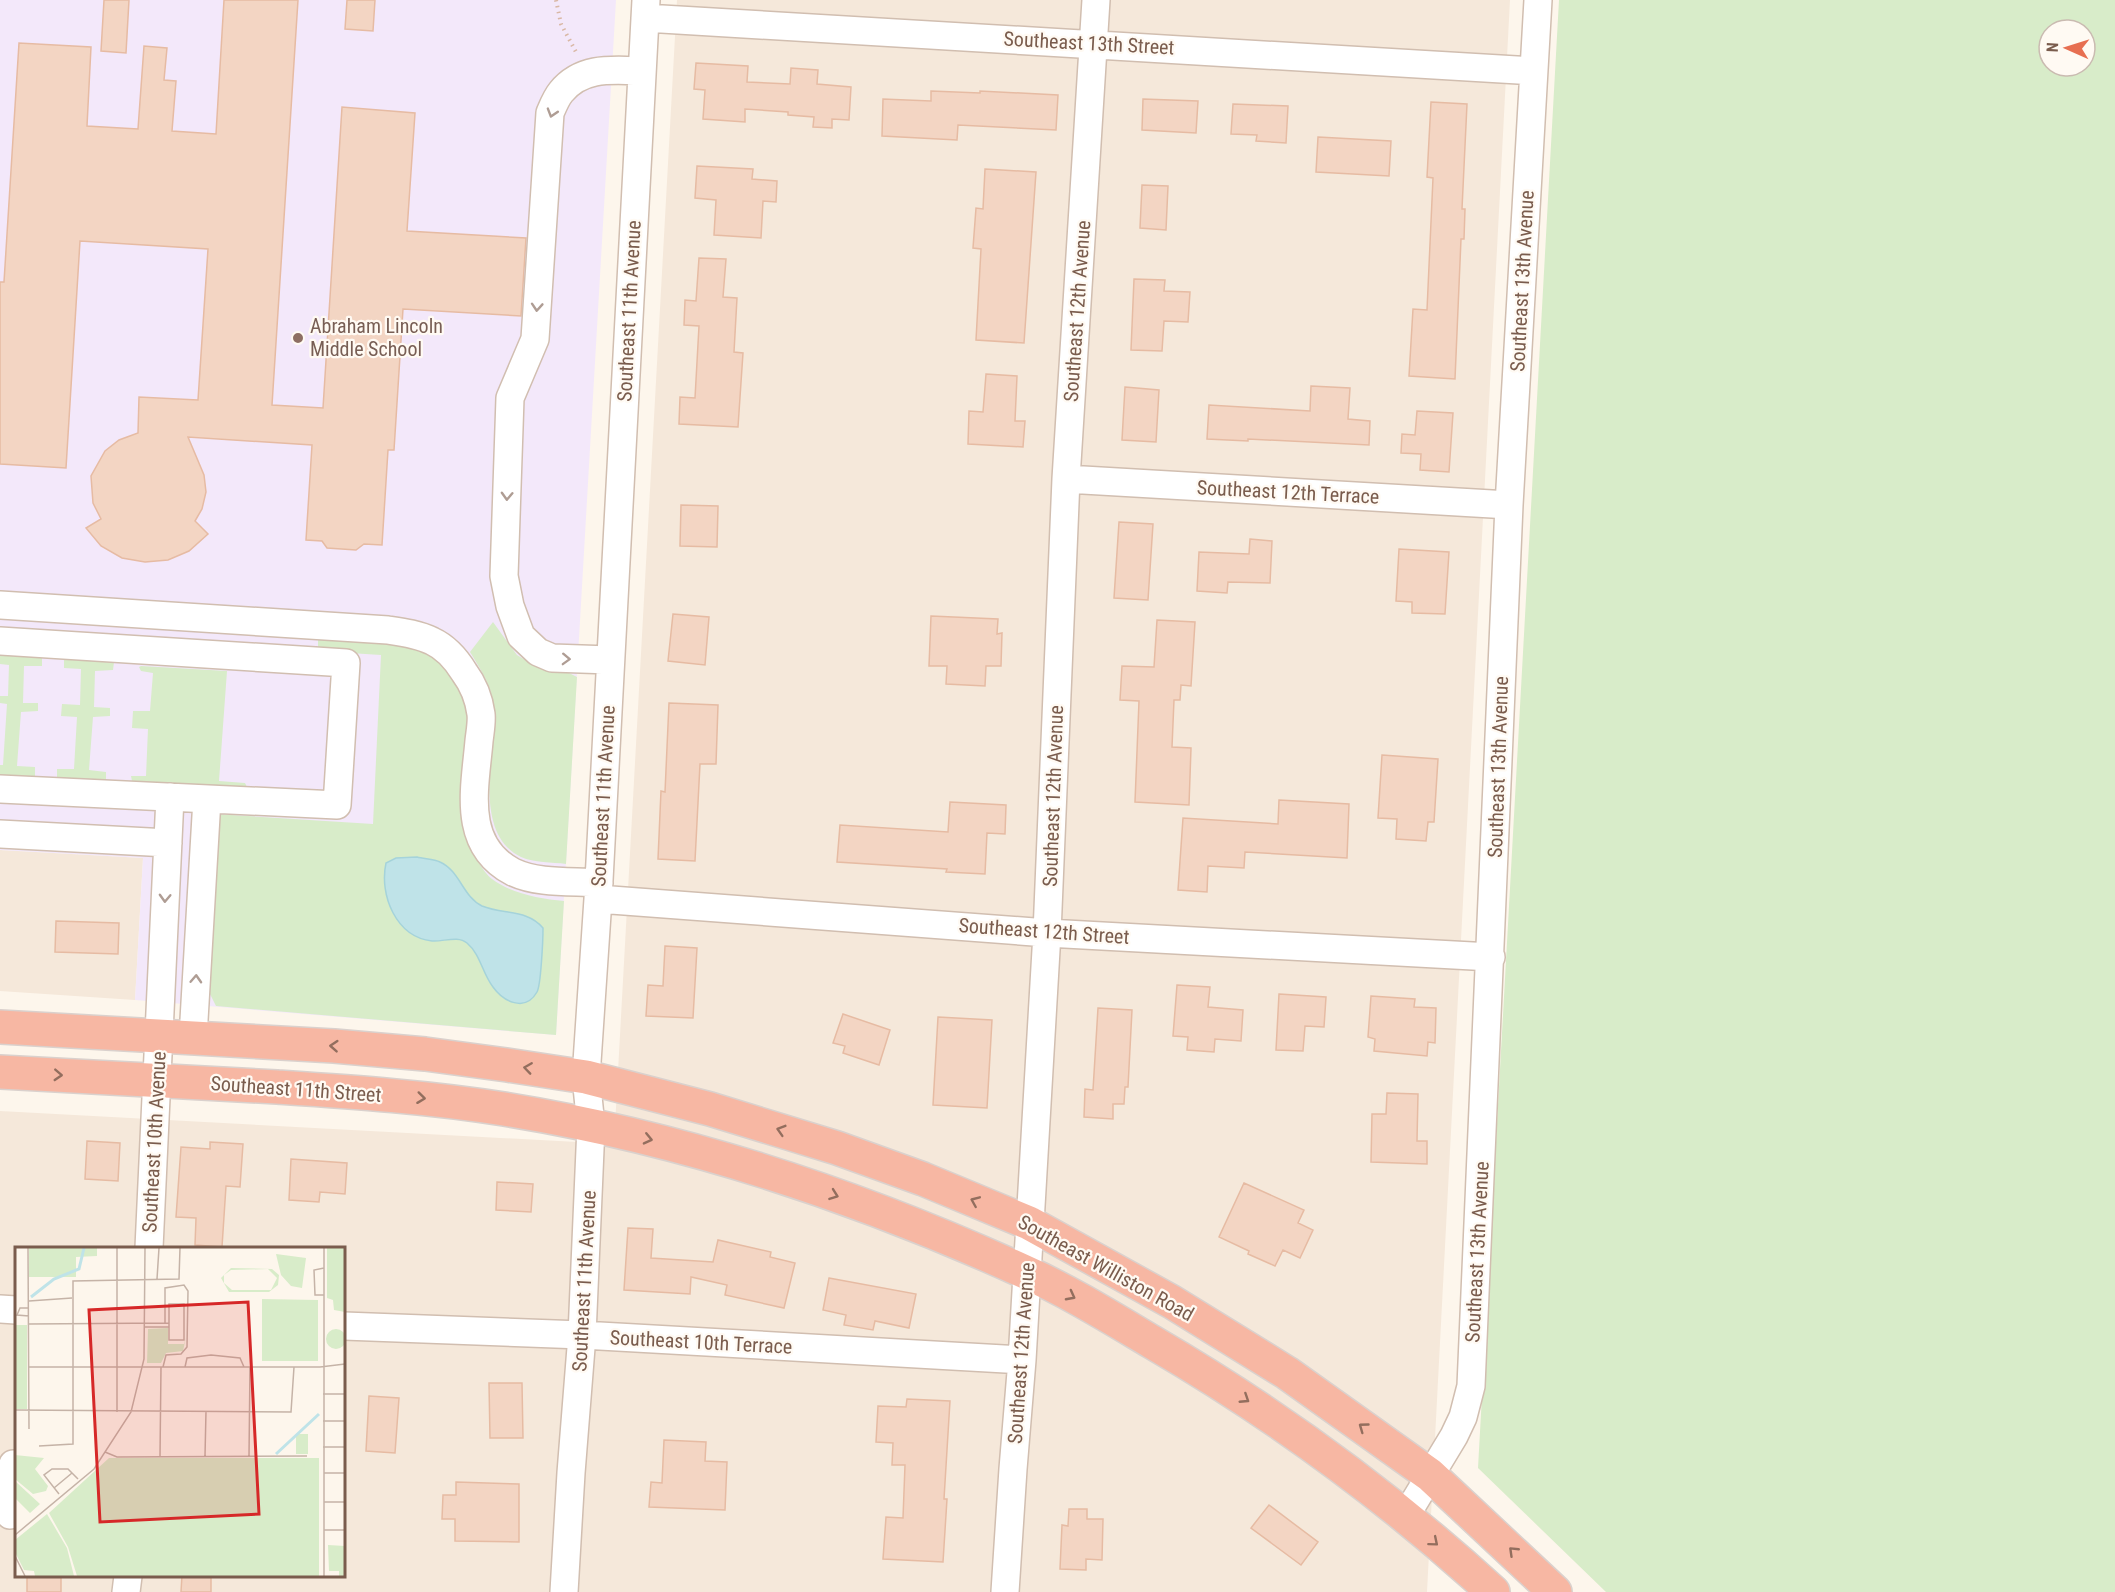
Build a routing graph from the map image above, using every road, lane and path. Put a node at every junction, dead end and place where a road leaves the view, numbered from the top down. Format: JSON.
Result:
{"nodes":[{"id":1,"x":556,"y":0,"type":"edge"},
{"id":2,"x":1096,"y":0,"type":"edge"},
{"id":3,"x":1538,"y":0,"type":"edge"},
{"id":4,"x":645,"y":9,"type":"edge"},
{"id":5,"x":1094,"y":43,"type":"junction"},
{"id":6,"x":642,"y":71,"type":"junction"},
{"id":7,"x":1533,"y":71,"type":"junction"},
{"id":8,"x":590,"y":73,"type":"junction"},
{"id":9,"x":1066,"y":479,"type":"junction"},
{"id":10,"x":1509,"y":505,"type":"junction"},
{"id":11,"x":0,"y":605,"type":"edge"},
{"id":12,"x":0,"y":641,"type":"edge"},
{"id":13,"x":610,"y":660,"type":"junction"},
{"id":14,"x":0,"y":789,"type":"edge"},
{"id":15,"x":170,"y":797,"type":"junction"},
{"id":16,"x":207,"y":799,"type":"junction"},
{"id":17,"x":0,"y":834,"type":"edge"},
{"id":18,"x":167,"y":854,"type":"junction"},
{"id":19,"x":203,"y":867,"type":"junction"},
{"id":20,"x":598,"y":891,"type":"junction"},
{"id":21,"x":1047,"y":933,"type":"junction"},
{"id":22,"x":1491,"y":957,"type":"junction"},
{"id":23,"x":0,"y":1027,"type":"edge"},
{"id":24,"x":160,"y":1035,"type":"junction"},
{"id":25,"x":193,"y":1038,"type":"junction"},
{"id":26,"x":0,"y":1072,"type":"edge"},
{"id":27,"x":586,"y":1077,"type":"junction"},
{"id":28,"x":157,"y":1080,"type":"junction"},
{"id":29,"x":191,"y":1082,"type":"junction"},
{"id":30,"x":591,"y":1126,"type":"junction"},
{"id":31,"x":1029,"y":1223,"type":"junction"},
{"id":32,"x":148,"y":1247,"type":"edge"},
{"id":33,"x":1026,"y":1272,"type":"junction"},
{"id":34,"x":0,"y":1309,"type":"edge"},
{"id":35,"x":15,"y":1310,"type":"edge"},
{"id":36,"x":345,"y":1326,"type":"edge"},
{"id":37,"x":582,"y":1335,"type":"junction"},
{"id":38,"x":1022,"y":1360,"type":"junction"},
{"id":39,"x":15,"y":1464,"type":"edge"},
{"id":40,"x":1430,"y":1475,"type":"junction"},
{"id":41,"x":10,"y":1515,"type":"dead end"},
{"id":42,"x":1405,"y":1517,"type":"junction"},
{"id":43,"x":128,"y":1577,"type":"edge"},
{"id":44,"x":126,"y":1592,"type":"edge"},
{"id":45,"x":564,"y":1592,"type":"edge"},
{"id":46,"x":1005,"y":1592,"type":"edge"},
{"id":47,"x":1493,"y":1592,"type":"edge"},
{"id":48,"x":1555,"y":1592,"type":"edge"}],
"edges":[{"from":1,"to":8,"type":"path"},
{"from":2,"to":5,"type":"street","name":"Southeast 12th Avenue"},
{"from":3,"to":7,"type":"street","name":"Southeast 13th Avenue"},
{"from":4,"to":5,"type":"street","name":"Southeast 13th Street"},
{"from":4,"to":6,"type":"street","name":"Southeast 11th Avenue"},
{"from":5,"to":7,"type":"street","name":"Southeast 13th Street"},
{"from":5,"to":9,"type":"street","name":"Southeast 12th Avenue"},
{"from":6,"to":8,"type":"street"},
{"from":6,"to":13,"type":"street","name":"Southeast 11th Avenue"},
{"from":7,"to":10,"type":"street","name":"Southeast 13th Avenue"},
{"from":8,"to":13,"type":"street","one_way":true},
{"from":9,"to":10,"type":"street","name":"Southeast 12th Terrace"},
{"from":9,"to":21,"type":"street","name":"Southeast 12th Avenue"},
{"from":10,"to":22,"type":"street","name":"Southeast 13th Avenue"},
{"from":11,"to":20,"type":"street","name":"Southeast 12th Street"},
{"from":12,"to":16,"type":"street"},
{"from":13,"to":20,"type":"street","name":"Southeast 11th Avenue"},
{"from":14,"to":15,"type":"street"},
{"from":15,"to":16,"type":"street"},
{"from":15,"to":18,"type":"street","name":"Southeast 10th Avenue"},
{"from":16,"to":19,"type":"street"},
{"from":17,"to":18,"type":"street"},
{"from":18,"to":19,"type":"street"},
{"from":18,"to":24,"type":"street","name":"Southeast 10th Avenue","one_way":true},
{"from":25,"to":19,"type":"street","one_way":true},
{"from":20,"to":21,"type":"street","name":"Southeast 12th Street"},
{"from":20,"to":27,"type":"street","name":"Southeast 11th Avenue"},
{"from":21,"to":22,"type":"street","name":"Southeast 12th Street"},
{"from":21,"to":31,"type":"street","name":"Southeast 12th Avenue"},
{"from":22,"to":40,"type":"street","name":"Southeast 13th Avenue"},
{"from":23,"to":24,"type":"highway"},
{"from":24,"to":25,"type":"highway"},
{"from":24,"to":28,"type":"street","name":"Southeast 10th Avenue"},
{"from":27,"to":25,"type":"highway","one_way":true},
{"from":25,"to":29,"type":"highway"},
{"from":26,"to":28,"type":"highway","name":"Southeast 11th Street","one_way":true},
{"from":27,"to":30,"type":"street","name":"Southeast 11th Avenue"},
{"from":31,"to":27,"type":"highway","name":"Southeast Williston Road","one_way":true},
{"from":28,"to":29,"type":"highway","name":"Southeast 11th Street"},
{"from":28,"to":32,"type":"street","name":"Southeast 10th Avenue"},
{"from":29,"to":30,"type":"highway","name":"Southeast 11th Street","one_way":true},
{"from":30,"to":33,"type":"highway","name":"Southeast Williston Road","one_way":true},
{"from":30,"to":37,"type":"street","name":"Southeast 11th Avenue"},
{"from":31,"to":33,"type":"street","name":"Southeast 12th Avenue"},
{"from":40,"to":31,"type":"highway","name":"Southeast Williston Road","one_way":true},
{"from":33,"to":38,"type":"street","name":"Southeast 12th Avenue"},
{"from":33,"to":42,"type":"highway","name":"Southeast Williston Road","one_way":true},
{"from":34,"to":35,"type":"street"},
{"from":36,"to":37,"type":"street","name":"Southeast 10th Terrace"},
{"from":37,"to":38,"type":"street","name":"Southeast 10th Terrace"},
{"from":37,"to":45,"type":"street","name":"Southeast 11th Avenue"},
{"from":38,"to":46,"type":"street","name":"Southeast 12th Avenue"},
{"from":39,"to":41,"type":"street"},
{"from":40,"to":42,"type":"street","name":"Southeast 13th Avenue"},
{"from":48,"to":40,"type":"highway","name":"Southeast Williston Road","one_way":true},
{"from":42,"to":47,"type":"highway","name":"Southeast Williston Road","one_way":true},
{"from":43,"to":44,"type":"street"}]}
